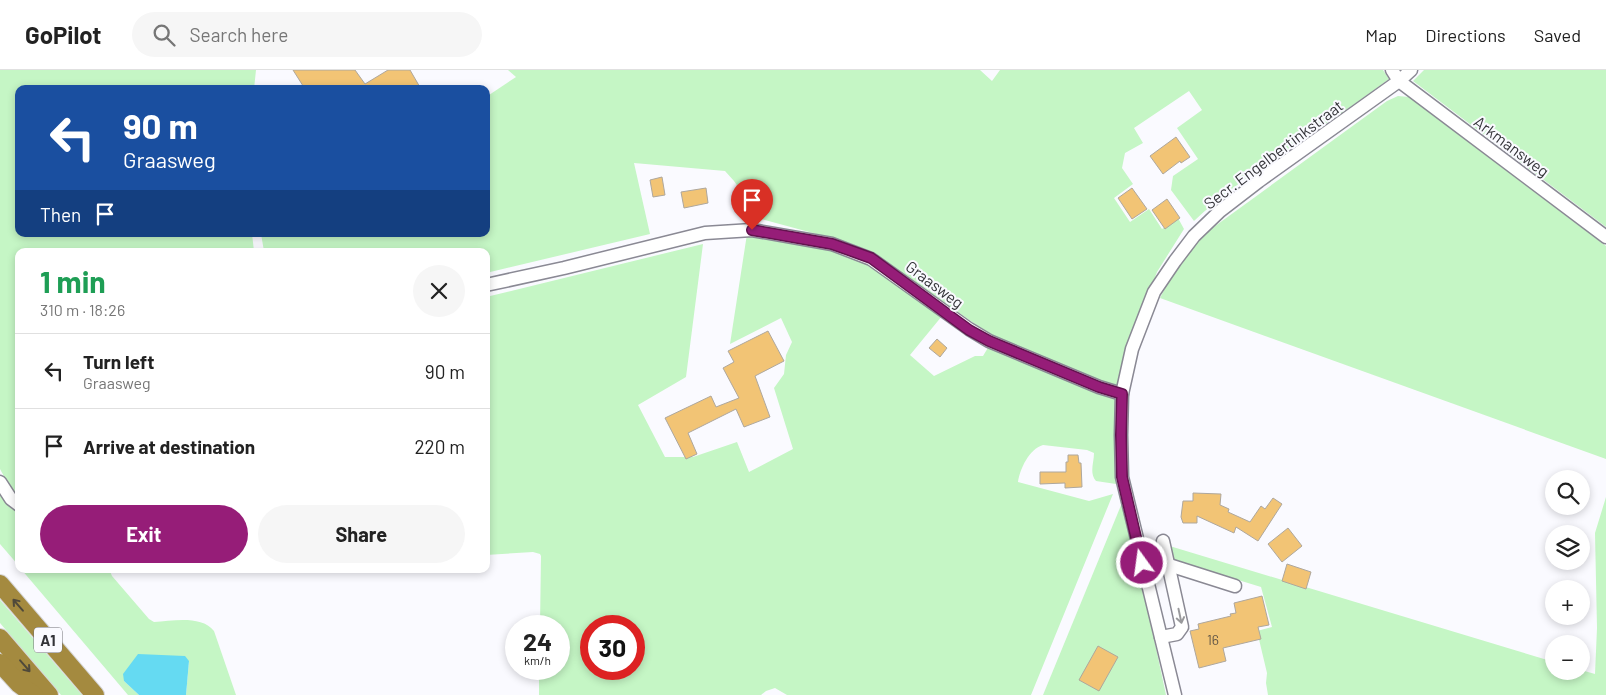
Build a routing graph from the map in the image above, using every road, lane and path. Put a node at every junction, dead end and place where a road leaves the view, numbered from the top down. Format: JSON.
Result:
{"nodes":[{"id":1,"x":1392,"y":70,"type":"edge"},
{"id":2,"x":1411,"y":70,"type":"edge"},
{"id":3,"x":1400,"y":81,"type":"junction"},
{"id":4,"x":1606,"y":237,"type":"edge"},
{"id":5,"x":490,"y":284,"type":"edge"},
{"id":6,"x":1122,"y":394,"type":"junction"},
{"id":7,"x":0,"y":482,"type":"edge"},
{"id":8,"x":15,"y":502,"type":"edge"},
{"id":9,"x":1163,"y":542,"type":"dead end"},
{"id":10,"x":1169,"y":565,"type":"junction"},
{"id":11,"x":0,"y":584,"type":"edge"},
{"id":12,"x":1235,"y":586,"type":"dead end"},
{"id":13,"x":0,"y":638,"type":"edge"},
{"id":14,"x":1161,"y":638,"type":"junction"},
{"id":15,"x":0,"y":663,"type":"edge"},
{"id":16,"x":34,"y":695,"type":"edge"},
{"id":17,"x":49,"y":695,"type":"edge"},
{"id":18,"x":95,"y":695,"type":"edge"},
{"id":19,"x":1175,"y":695,"type":"edge"}],
"edges":[{"from":1,"to":3,"type":"street","name":"Arkmansweg"},
{"from":2,"to":3,"type":"street","name":"Secr. Engelbertinkstraat"},
{"from":3,"to":4,"type":"street","name":"Arkmansweg"},
{"from":3,"to":6,"type":"street","name":"Secr. Engelbertinkstraat"},
{"from":5,"to":6,"type":"street","name":"Graasweg"},
{"from":6,"to":14,"type":"street","name":"Secr. Engelbertinkstraat"},
{"from":7,"to":8,"type":"street"},
{"from":9,"to":10,"type":"street"},
{"from":10,"to":12,"type":"street"},
{"from":10,"to":14,"type":"street","one_way":true},
{"from":18,"to":11,"type":"highway","number":"A1","one_way":true},
{"from":13,"to":17,"type":"highway","number":"A1","one_way":true},
{"from":14,"to":19,"type":"street","name":"Secr. Engelbertinkstraat"},
{"from":15,"to":16,"type":"highway"}]}
